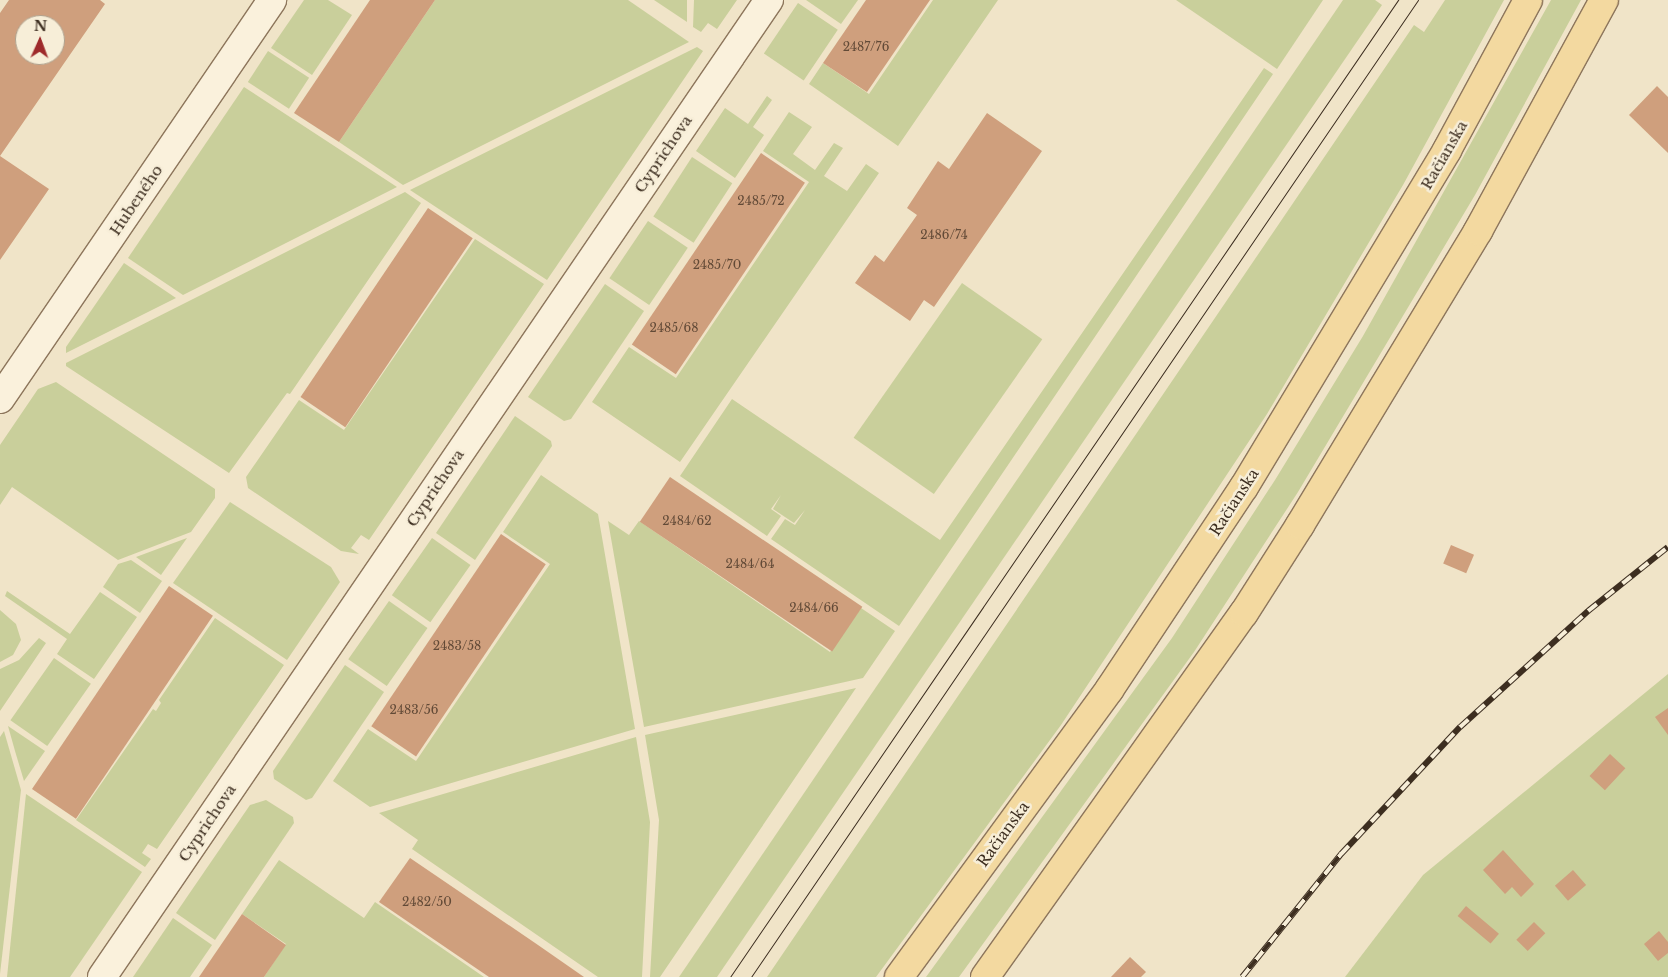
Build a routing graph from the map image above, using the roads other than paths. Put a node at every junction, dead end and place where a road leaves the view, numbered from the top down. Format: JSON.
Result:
{"nodes":[{"id":1,"x":272,"y":0,"type":"edge"},
{"id":2,"x":768,"y":0,"type":"edge"},
{"id":3,"x":1528,"y":0,"type":"edge"},
{"id":4,"x":1604,"y":0,"type":"edge"},
{"id":5,"x":0,"y":400,"type":"edge"},
{"id":6,"x":102,"y":977,"type":"edge"},
{"id":7,"x":899,"y":977,"type":"edge"},
{"id":8,"x":984,"y":977,"type":"edge"}],
"edges":[{"from":1,"to":5,"type":"street","name":"Hubeného"},
{"from":2,"to":6,"type":"street","name":"Cyprichova"},
{"from":3,"to":7,"type":"main road","name":"Račianska"},
{"from":4,"to":8,"type":"main road"}]}
